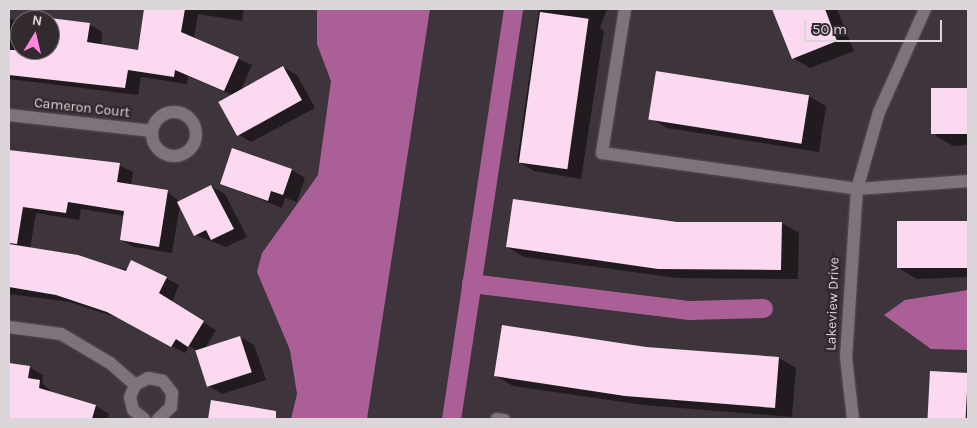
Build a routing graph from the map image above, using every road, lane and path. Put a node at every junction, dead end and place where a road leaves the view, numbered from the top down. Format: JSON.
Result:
{"nodes":[{"id":1,"x":625,"y":9,"type":"edge"},
{"id":2,"x":925,"y":9,"type":"edge"},
{"id":3,"x":9,"y":115,"type":"edge"},
{"id":4,"x":152,"y":131,"type":"dead end"},
{"id":5,"x":968,"y":181,"type":"edge"},
{"id":6,"x":857,"y":189,"type":"junction"},
{"id":7,"x":9,"y":327,"type":"edge"},
{"id":8,"x":135,"y":385,"type":"junction"},
{"id":9,"x":144,"y":419,"type":"edge"},
{"id":10,"x":158,"y":419,"type":"edge"},
{"id":11,"x":854,"y":419,"type":"edge"}],
"edges":[{"from":1,"to":6,"type":"street"},
{"from":2,"to":6,"type":"street","name":"Lakeview Drive"},
{"from":3,"to":4,"type":"street","name":"Cameron Court"},
{"from":5,"to":6,"type":"street"},
{"from":6,"to":11,"type":"street","name":"Lakeview Drive"},
{"from":7,"to":8,"type":"street"},
{"from":8,"to":9,"type":"street"},
{"from":8,"to":10,"type":"street"}]}
